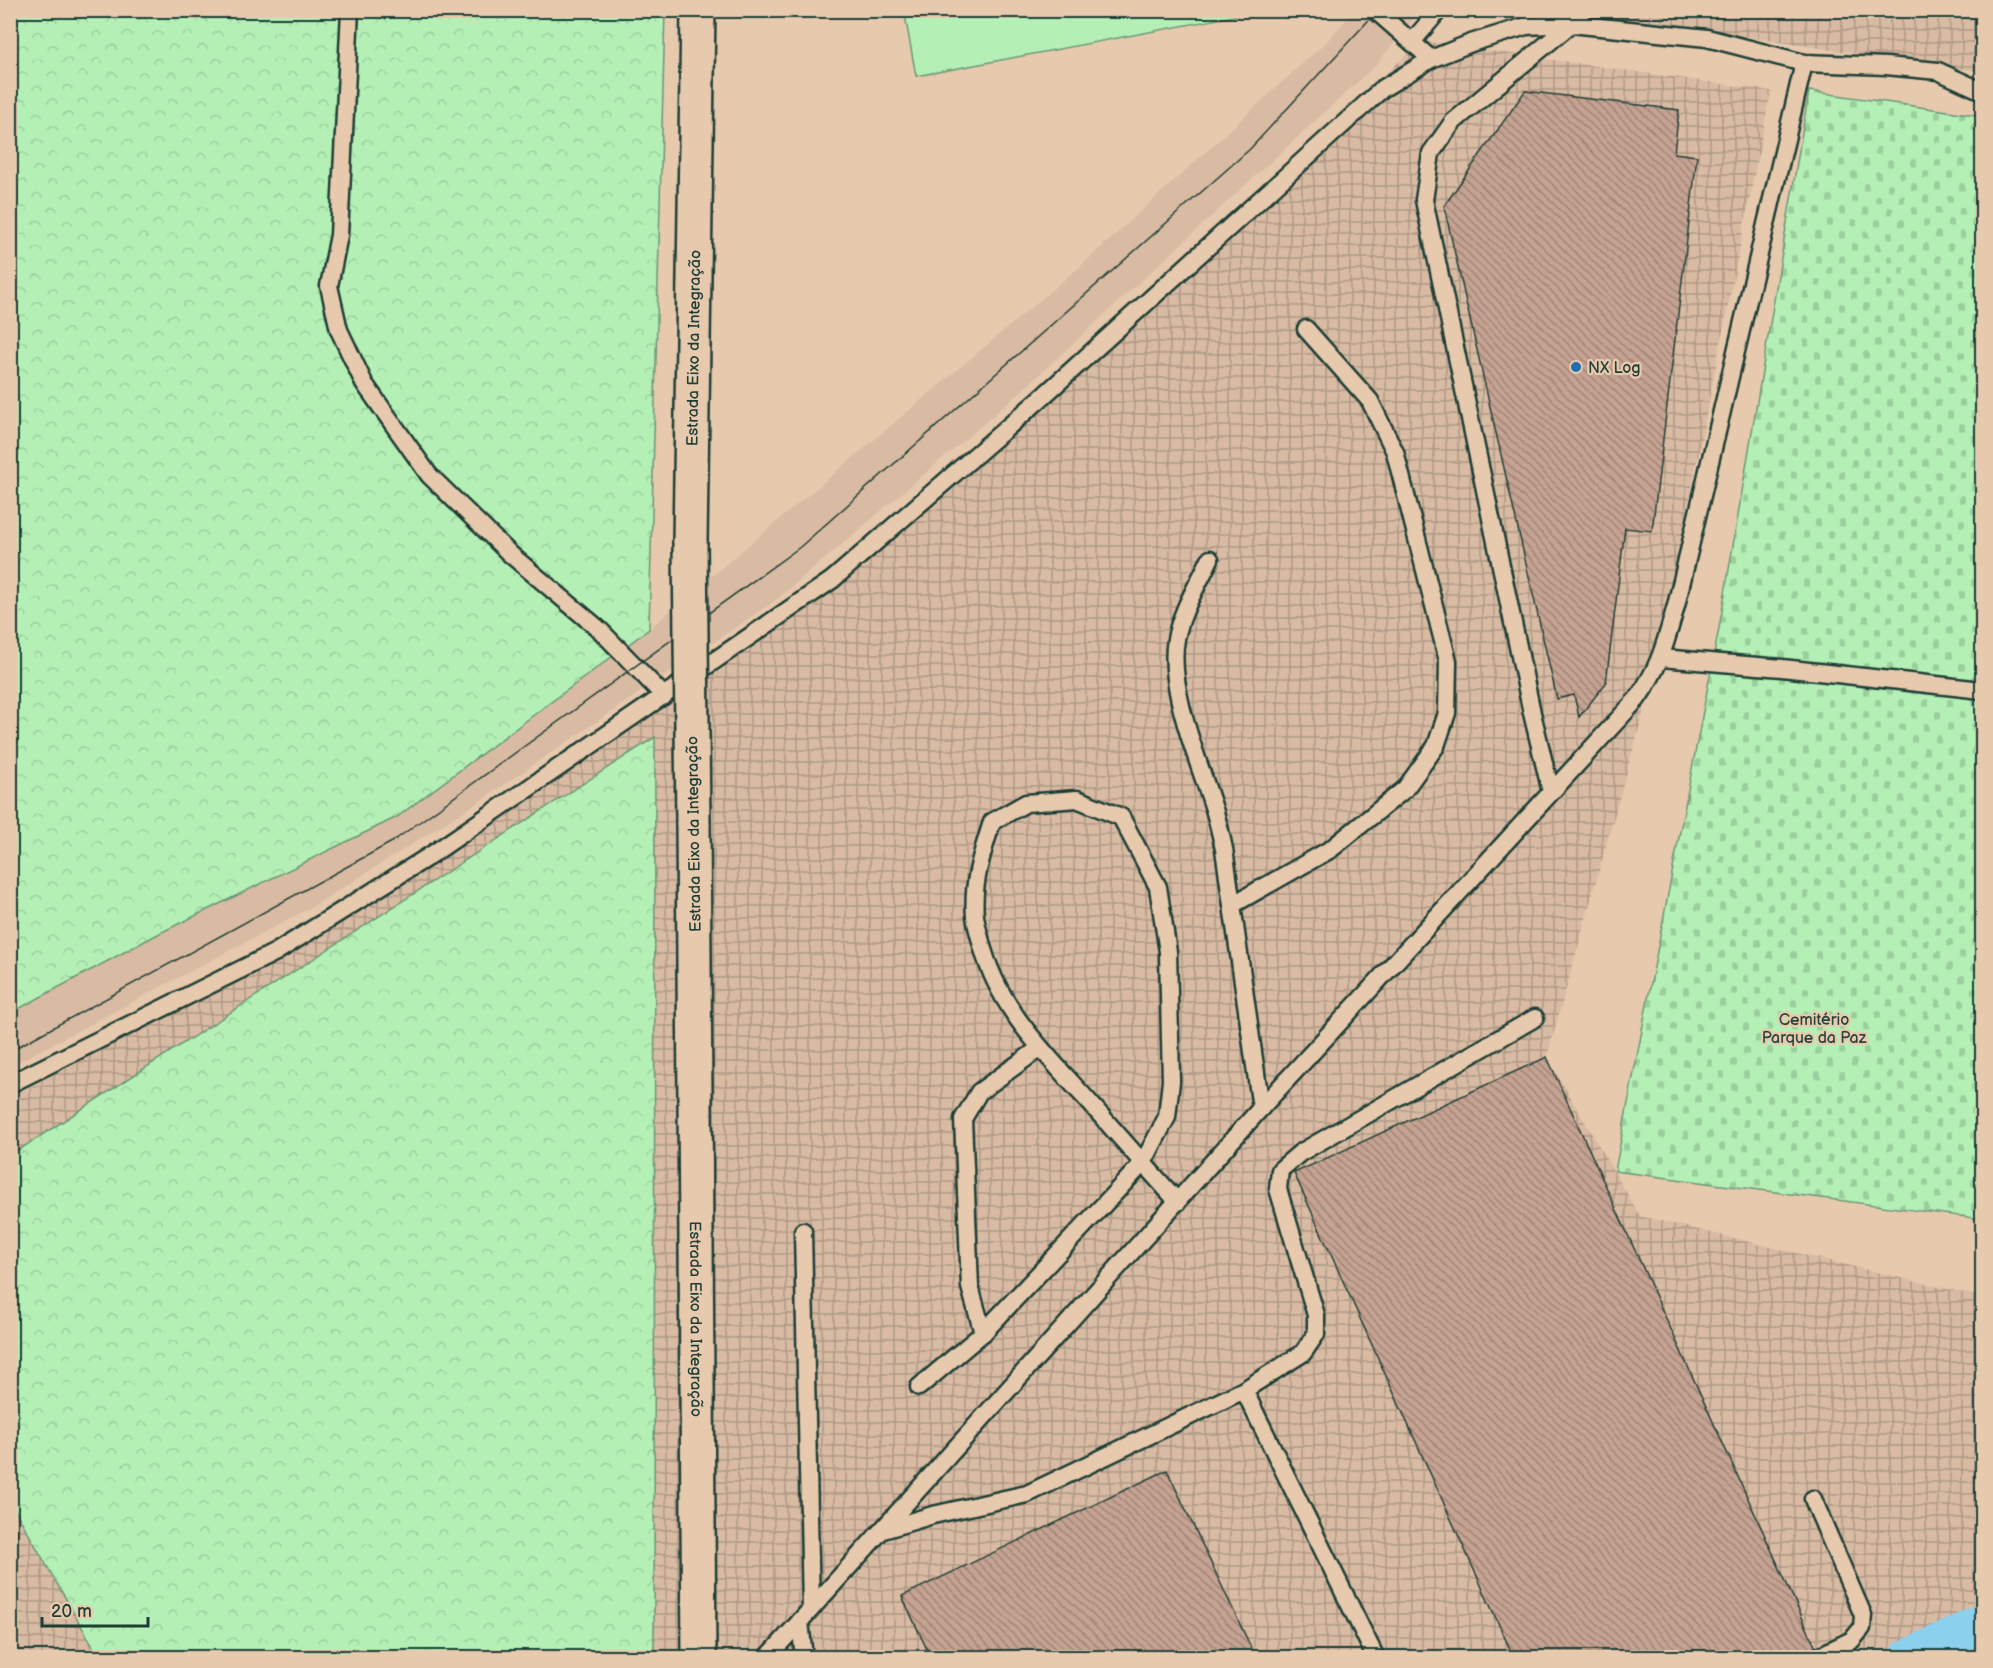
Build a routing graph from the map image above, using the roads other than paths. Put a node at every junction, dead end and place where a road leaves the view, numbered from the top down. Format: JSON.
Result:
{"nodes":[{"id":1,"x":350,"y":10,"type":"edge"},
{"id":2,"x":698,"y":10,"type":"edge"},
{"id":3,"x":1375,"y":10,"type":"edge"},
{"id":4,"x":1439,"y":10,"type":"edge"},
{"id":5,"x":1583,"y":10,"type":"edge"},
{"id":6,"x":1571,"y":24,"type":"junction"},
{"id":7,"x":1412,"y":42,"type":"junction"},
{"id":8,"x":1431,"y":59,"type":"junction"},
{"id":9,"x":1804,"y":63,"type":"junction"},
{"id":10,"x":1983,"y":91,"type":"edge"},
{"id":11,"x":1306,"y":329,"type":"dead end"},
{"id":12,"x":1210,"y":559,"type":"dead end"},
{"id":13,"x":1661,"y":658,"type":"junction"},
{"id":14,"x":1983,"y":690,"type":"edge"},
{"id":15,"x":664,"y":696,"type":"junction"},
{"id":16,"x":1551,"y":792,"type":"junction"},
{"id":17,"x":1232,"y":905,"type":"junction"},
{"id":18,"x":1535,"y":1018,"type":"dead end"},
{"id":19,"x":1040,"y":1048,"type":"junction"},
{"id":20,"x":10,"y":1084,"type":"edge"},
{"id":21,"x":1261,"y":1108,"type":"junction"},
{"id":22,"x":1143,"y":1163,"type":"junction"},
{"id":23,"x":1178,"y":1202,"type":"junction"},
{"id":24,"x":803,"y":1231,"type":"dead end"},
{"id":25,"x":983,"y":1333,"type":"junction"},
{"id":26,"x":919,"y":1387,"type":"dead end"},
{"id":27,"x":1244,"y":1390,"type":"junction"},
{"id":28,"x":1813,"y":1499,"type":"dead end"},
{"id":29,"x":882,"y":1530,"type":"junction"},
{"id":30,"x":805,"y":1615,"type":"junction"},
{"id":31,"x":699,"y":1658,"type":"edge"},
{"id":32,"x":767,"y":1658,"type":"edge"},
{"id":33,"x":804,"y":1658,"type":"edge"},
{"id":34,"x":1376,"y":1658,"type":"edge"},
{"id":35,"x":1815,"y":1658,"type":"edge"}],
"edges":[{"from":1,"to":15,"type":"lane"},
{"from":2,"to":31,"type":"main road","name":"Estrada Eixo da Integração","bridge":true},
{"from":3,"to":7,"type":"lane"},
{"from":4,"to":7,"type":"lane"},
{"from":5,"to":6,"type":"lane"},
{"from":6,"to":8,"type":"lane"},
{"from":6,"to":9,"type":"lane"},
{"from":6,"to":16,"type":"lane"},
{"from":7,"to":8,"type":"lane"},
{"from":8,"to":15,"type":"lane"},
{"from":9,"to":10,"type":"lane"},
{"from":9,"to":13,"type":"lane"},
{"from":11,"to":17,"type":"lane"},
{"from":12,"to":17,"type":"lane"},
{"from":13,"to":14,"type":"lane"},
{"from":13,"to":16,"type":"lane"},
{"from":15,"to":20,"type":"lane"},
{"from":16,"to":21,"type":"lane"},
{"from":17,"to":21,"type":"lane"},
{"from":18,"to":27,"type":"lane"},
{"from":19,"to":22,"type":"lane"},
{"from":19,"to":22,"type":"lane"},
{"from":19,"to":25,"type":"lane"},
{"from":21,"to":23,"type":"lane"},
{"from":22,"to":23,"type":"lane"},
{"from":22,"to":25,"type":"lane"},
{"from":23,"to":29,"type":"lane"},
{"from":24,"to":30,"type":"lane"},
{"from":25,"to":26,"type":"lane"},
{"from":27,"to":29,"type":"lane"},
{"from":27,"to":34,"type":"lane"},
{"from":28,"to":35,"type":"lane"},
{"from":29,"to":30,"type":"lane"},
{"from":30,"to":32,"type":"lane"},
{"from":30,"to":33,"type":"lane"}]}
